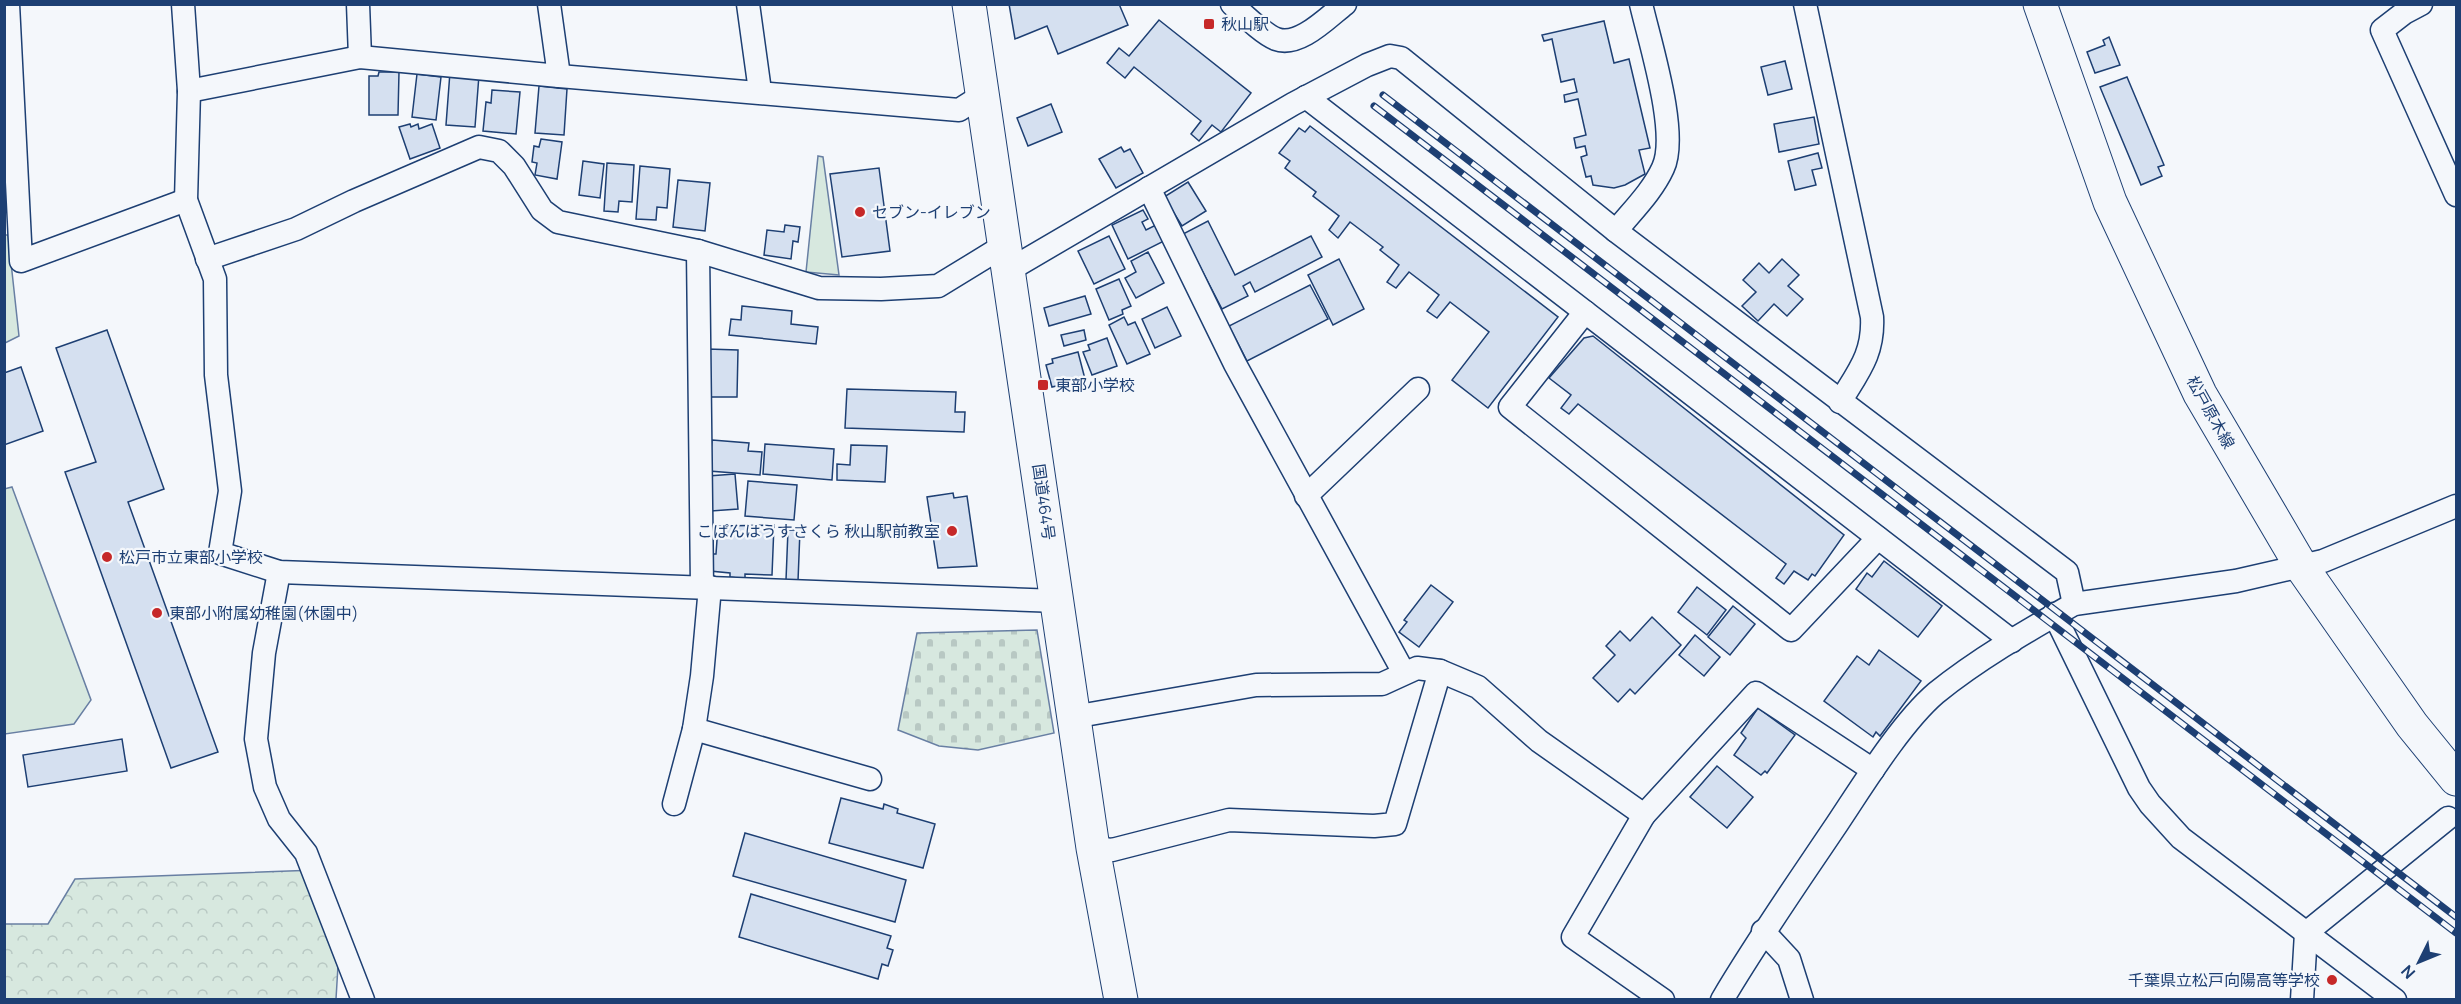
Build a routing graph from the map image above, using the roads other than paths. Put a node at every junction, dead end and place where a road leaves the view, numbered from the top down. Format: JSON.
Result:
{"nodes":[{"id":1,"x":8,"y":4,"type":"edge"},
{"id":2,"x":183,"y":4,"type":"edge"},
{"id":3,"x":358,"y":4,"type":"edge"},
{"id":4,"x":549,"y":4,"type":"edge"},
{"id":5,"x":748,"y":4,"type":"edge"},
{"id":6,"x":969,"y":4,"type":"edge"},
{"id":7,"x":1345,"y":4,"type":"edge"},
{"id":8,"x":1641,"y":4,"type":"edge"},
{"id":9,"x":1805,"y":4,"type":"edge"},
{"id":10,"x":2040,"y":4,"type":"edge"},
{"id":11,"x":2421,"y":4,"type":"edge"},
{"id":12,"x":1237,"y":6,"type":"edge"},
{"id":13,"x":360,"y":57,"type":"junction"},
{"id":14,"x":559,"y":76,"type":"junction"},
{"id":15,"x":189,"y":91,"type":"junction"},
{"id":16,"x":760,"y":91,"type":"junction"},
{"id":17,"x":981,"y":96,"type":"junction"},
{"id":18,"x":1306,"y":97,"type":"junction"},
{"id":19,"x":10,"y":172,"type":"edge"},
{"id":20,"x":1149,"y":188,"type":"junction"},
{"id":21,"x":2457,"y":195,"type":"edge"},
{"id":22,"x":186,"y":200,"type":"junction"},
{"id":23,"x":1616,"y":231,"type":"junction"},
{"id":24,"x":698,"y":252,"type":"junction"},
{"id":25,"x":1007,"y":258,"type":"junction"},
{"id":26,"x":207,"y":259,"type":"junction"},
{"id":27,"x":1585,"y":312,"type":"junction"},
{"id":28,"x":1418,"y":389,"type":"dead end"},
{"id":29,"x":1840,"y":402,"type":"junction"},
{"id":30,"x":1306,"y":496,"type":"junction"},
{"id":31,"x":2457,"y":506,"type":"edge"},
{"id":32,"x":1878,"y":538,"type":"junction"},
{"id":33,"x":2301,"y":566,"type":"junction"},
{"id":34,"x":279,"y":572,"type":"junction"},
{"id":35,"x":706,"y":587,"type":"junction"},
{"id":36,"x":1058,"y":601,"type":"junction"},
{"id":37,"x":2064,"y":609,"type":"junction"},
{"id":38,"x":2012,"y":641,"type":"junction"},
{"id":39,"x":1440,"y":671,"type":"junction"},
{"id":40,"x":1404,"y":673,"type":"junction"},
{"id":41,"x":1073,"y":717,"type":"junction"},
{"id":42,"x":694,"y":729,"type":"junction"},
{"id":43,"x":1873,"y":770,"type":"junction"},
{"id":44,"x":870,"y":779,"type":"dead end"},
{"id":45,"x":2457,"y":779,"type":"edge"},
{"id":46,"x":674,"y":804,"type":"dead end"},
{"id":47,"x":1644,"y":815,"type":"junction"},
{"id":48,"x":2448,"y":818,"type":"dead end"},
{"id":49,"x":1093,"y":848,"type":"junction"},
{"id":50,"x":1763,"y":931,"type":"junction"},
{"id":51,"x":2306,"y":933,"type":"junction"},
{"id":52,"x":363,"y":999,"type":"edge"},
{"id":53,"x":1121,"y":999,"type":"edge"},
{"id":54,"x":1663,"y":999,"type":"edge"},
{"id":55,"x":1722,"y":999,"type":"edge"},
{"id":56,"x":1802,"y":999,"type":"edge"},
{"id":57,"x":2302,"y":999,"type":"edge"},
{"id":58,"x":2395,"y":999,"type":"edge"}],
"edges":[{"from":1,"to":19,"type":"street"},
{"from":2,"to":15,"type":"street"},
{"from":3,"to":13,"type":"street"},
{"from":4,"to":14,"type":"street"},
{"from":5,"to":16,"type":"street"},
{"from":6,"to":17,"type":"main road","name":"国道464号"},
{"from":7,"to":12,"type":"street"},
{"from":8,"to":23,"type":"street"},
{"from":9,"to":29,"type":"street"},
{"from":10,"to":33,"type":"main road","name":"松戸原木線"},
{"from":11,"to":21,"type":"street"},
{"from":13,"to":14,"type":"street"},
{"from":13,"to":15,"type":"street"},
{"from":14,"to":16,"type":"street"},
{"from":15,"to":22,"type":"street"},
{"from":16,"to":17,"type":"street"},
{"from":17,"to":25,"type":"main road","name":"国道464号"},
{"from":18,"to":20,"type":"street"},
{"from":18,"to":23,"type":"street"},
{"from":18,"to":27,"type":"street"},
{"from":19,"to":22,"type":"street"},
{"from":20,"to":25,"type":"street"},
{"from":20,"to":30,"type":"street"},
{"from":22,"to":26,"type":"street"},
{"from":23,"to":29,"type":"street"},
{"from":24,"to":25,"type":"street"},
{"from":24,"to":26,"type":"street"},
{"from":24,"to":35,"type":"street"},
{"from":25,"to":36,"type":"main road","name":"国道464号"},
{"from":26,"to":34,"type":"street"},
{"from":27,"to":32,"type":"street"},
{"from":27,"to":32,"type":"street"},
{"from":28,"to":30,"type":"street"},
{"from":29,"to":37,"type":"street"},
{"from":30,"to":40,"type":"street"},
{"from":31,"to":33,"type":"street"},
{"from":32,"to":38,"type":"street"},
{"from":33,"to":37,"type":"street"},
{"from":33,"to":45,"type":"main road","name":"松戸原木線"},
{"from":34,"to":35,"type":"street"},
{"from":34,"to":52,"type":"street"},
{"from":35,"to":36,"type":"street"},
{"from":35,"to":42,"type":"street"},
{"from":36,"to":41,"type":"main road","name":"国道464号"},
{"from":37,"to":38,"type":"street"},
{"from":37,"to":51,"type":"street"},
{"from":38,"to":43,"type":"street"},
{"from":39,"to":40,"type":"street"},
{"from":39,"to":47,"type":"street"},
{"from":39,"to":49,"type":"street"},
{"from":40,"to":41,"type":"street"},
{"from":41,"to":49,"type":"main road","name":"国道464号"},
{"from":42,"to":44,"type":"street"},
{"from":42,"to":46,"type":"street"},
{"from":43,"to":47,"type":"street"},
{"from":43,"to":50,"type":"street"},
{"from":47,"to":54,"type":"street"},
{"from":48,"to":51,"type":"street"},
{"from":49,"to":53,"type":"main road","name":"国道464号"},
{"from":50,"to":55,"type":"street"},
{"from":50,"to":56,"type":"street"},
{"from":51,"to":57,"type":"street"},
{"from":51,"to":58,"type":"street"}]}
